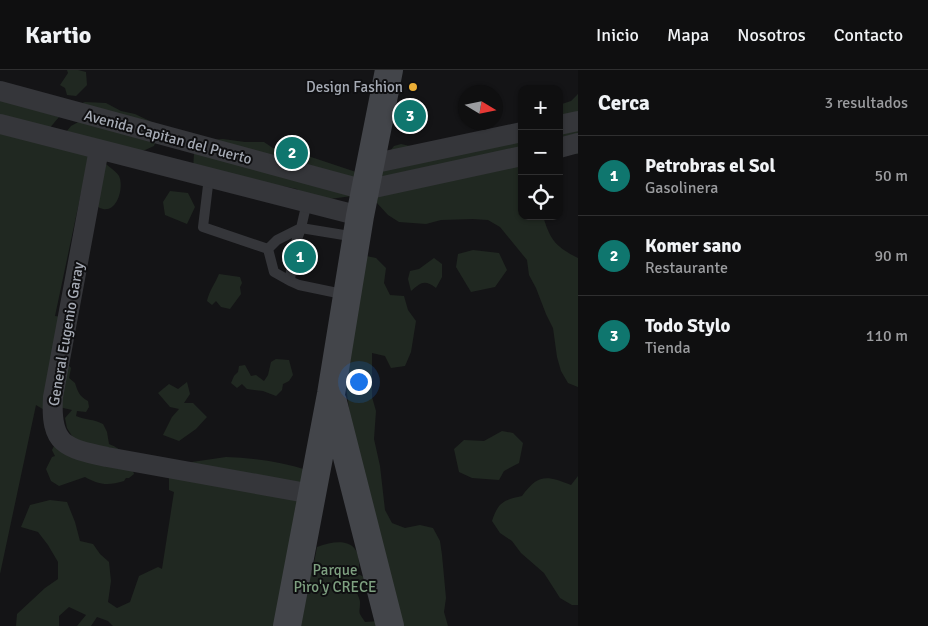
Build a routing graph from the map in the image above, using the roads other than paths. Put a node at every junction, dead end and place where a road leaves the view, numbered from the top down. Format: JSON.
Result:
{"nodes":[{"id":1,"x":389,"y":70,"type":"edge"},
{"id":2,"x":0,"y":91,"type":"edge"},
{"id":3,"x":578,"y":121,"type":"edge"},
{"id":4,"x":0,"y":124,"type":"edge"},
{"id":5,"x":563,"y":124,"type":"edge"},
{"id":6,"x":518,"y":133,"type":"edge"},
{"id":7,"x":578,"y":144,"type":"edge"},
{"id":8,"x":563,"y":147,"type":"edge"},
{"id":9,"x":99,"y":149,"type":"junction"},
{"id":10,"x":518,"y":157,"type":"edge"},
{"id":11,"x":370,"y":164,"type":"junction"},
{"id":12,"x":209,"y":177,"type":"junction"},
{"id":13,"x":307,"y":202,"type":"junction"},
{"id":14,"x":361,"y":215,"type":"junction"},
{"id":15,"x":301,"y":228,"type":"junction"},
{"id":16,"x":296,"y":245,"type":"dead end"},
{"id":17,"x":268,"y":249,"type":"junction"},
{"id":18,"x":347,"y":295,"type":"junction"},
{"id":19,"x":330,"y":394,"type":"junction"},
{"id":20,"x":312,"y":494,"type":"junction"},
{"id":21,"x":288,"y":626,"type":"edge"},
{"id":22,"x":390,"y":626,"type":"edge"}],
"edges":[{"from":1,"to":11,"type":"street"},
{"from":2,"to":14,"type":"street","name":"Avenida Capitan del Puerto"},
{"from":3,"to":5,"type":"street"},
{"from":4,"to":9,"type":"street","name":"Avenida Capitan del Puerto"},
{"from":6,"to":11,"type":"street"},
{"from":7,"to":8,"type":"street"},
{"from":9,"to":12,"type":"street","name":"Avenida Capitan del Puerto"},
{"from":9,"to":20,"type":"street","name":"General Eugenio Garay"},
{"from":10,"to":14,"type":"street"},
{"from":11,"to":14,"type":"street"},
{"from":12,"to":13,"type":"street","name":"Avenida Capitan del Puerto"},
{"from":12,"to":17,"type":"lane"},
{"from":13,"to":14,"type":"street","name":"Avenida Capitan del Puerto"},
{"from":13,"to":15,"type":"lane"},
{"from":14,"to":15,"type":"lane"},
{"from":14,"to":18,"type":"street"},
{"from":15,"to":16,"type":"lane"},
{"from":15,"to":17,"type":"lane"},
{"from":17,"to":18,"type":"lane"},
{"from":18,"to":19,"type":"street"},
{"from":19,"to":20,"type":"street"},
{"from":19,"to":22,"type":"street"},
{"from":20,"to":21,"type":"street"}]}
